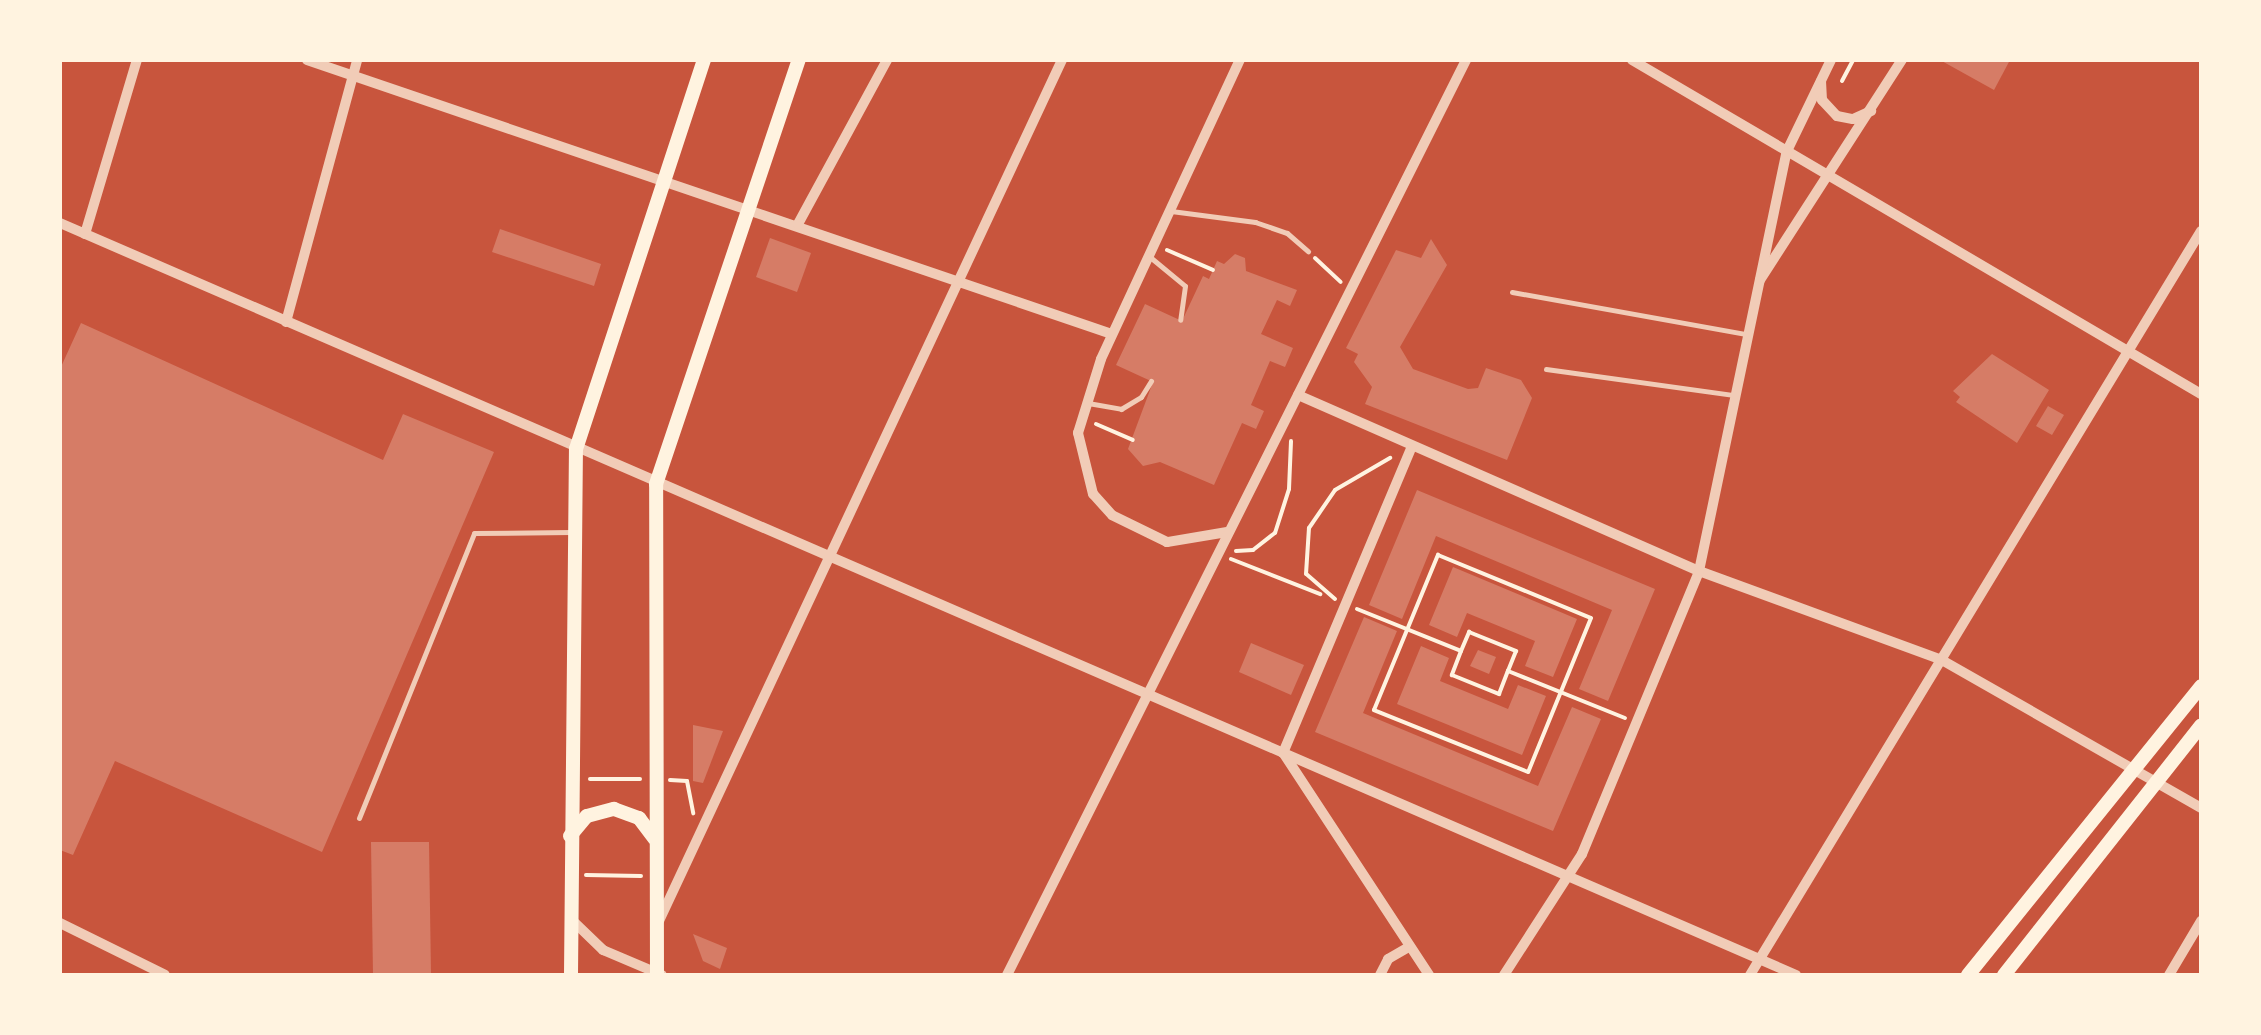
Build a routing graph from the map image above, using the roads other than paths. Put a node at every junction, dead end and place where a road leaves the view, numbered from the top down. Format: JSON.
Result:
{"nodes":[{"id":1,"x":137,"y":60,"type":"edge"},
{"id":2,"x":306,"y":60,"type":"edge"},
{"id":3,"x":357,"y":60,"type":"edge"},
{"id":4,"x":704,"y":60,"type":"edge"},
{"id":5,"x":799,"y":60,"type":"edge"},
{"id":6,"x":887,"y":60,"type":"edge"},
{"id":7,"x":1062,"y":60,"type":"edge"},
{"id":8,"x":1240,"y":60,"type":"edge"},
{"id":9,"x":1466,"y":60,"type":"edge"},
{"id":10,"x":1632,"y":60,"type":"edge"},
{"id":11,"x":1831,"y":60,"type":"edge"},
{"id":12,"x":1902,"y":60,"type":"edge"},
{"id":13,"x":353,"y":76,"type":"junction"},
{"id":14,"x":1821,"y":80,"type":"junction"},
{"id":15,"x":1872,"y":110,"type":"junction"},
{"id":16,"x":1786,"y":153,"type":"junction"},
{"id":17,"x":1828,"y":178,"type":"junction"},
{"id":18,"x":664,"y":180,"type":"junction"},
{"id":19,"x":750,"y":210,"type":"junction"},
{"id":20,"x":1171,"y":211,"type":"junction"},
{"id":21,"x":60,"y":223,"type":"edge"},
{"id":22,"x":798,"y":224,"type":"junction"},
{"id":23,"x":2201,"y":232,"type":"edge"},
{"id":24,"x":85,"y":234,"type":"junction"},
{"id":25,"x":1308,"y":251,"type":"road end"},
{"id":26,"x":1150,"y":257,"type":"junction"},
{"id":27,"x":957,"y":279,"type":"junction"},
{"id":28,"x":1754,"y":289,"type":"junction"},
{"id":29,"x":1512,"y":292,"type":"dead end"},
{"id":30,"x":1180,"y":320,"type":"dead end"},
{"id":31,"x":286,"y":322,"type":"junction"},
{"id":32,"x":1112,"y":334,"type":"junction"},
{"id":33,"x":1746,"y":334,"type":"junction"},
{"id":34,"x":2128,"y":351,"type":"junction"},
{"id":35,"x":1546,"y":369,"type":"dead end"},
{"id":36,"x":1151,"y":381,"type":"dead end"},
{"id":37,"x":2201,"y":393,"type":"edge"},
{"id":38,"x":1298,"y":395,"type":"junction"},
{"id":39,"x":1734,"y":395,"type":"junction"},
{"id":40,"x":1084,"y":401,"type":"junction"},
{"id":41,"x":1411,"y":448,"type":"junction"},
{"id":42,"x":576,"y":450,"type":"junction"},
{"id":43,"x":656,"y":484,"type":"junction"},
{"id":44,"x":572,"y":532,"type":"junction"},
{"id":45,"x":1227,"y":532,"type":"junction"},
{"id":46,"x":829,"y":560,"type":"junction"},
{"id":47,"x":1700,"y":570,"type":"junction"},
{"id":48,"x":1940,"y":659,"type":"junction"},
{"id":49,"x":2201,"y":686,"type":"edge"},
{"id":50,"x":1149,"y":693,"type":"junction"},
{"id":51,"x":2201,"y":726,"type":"edge"},
{"id":52,"x":1284,"y":753,"type":"junction"},
{"id":53,"x":2134,"y":768,"type":"junction"},
{"id":54,"x":2156,"y":781,"type":"junction"},
{"id":55,"x":2201,"y":808,"type":"edge"},
{"id":56,"x":358,"y":818,"type":"dead end"},
{"id":57,"x":570,"y":837,"type":"junction"},
{"id":58,"x":655,"y":840,"type":"junction"},
{"id":59,"x":1568,"y":878,"type":"junction"},
{"id":60,"x":570,"y":916,"type":"junction"},
{"id":61,"x":2201,"y":921,"type":"edge"},
{"id":62,"x":60,"y":922,"type":"edge"},
{"id":63,"x":656,"y":926,"type":"junction"},
{"id":64,"x":1409,"y":947,"type":"junction"},
{"id":65,"x":1760,"y":960,"type":"junction"},
{"id":66,"x":659,"y":974,"type":"edge"},
{"id":67,"x":165,"y":975,"type":"edge"},
{"id":68,"x":572,"y":975,"type":"edge"},
{"id":69,"x":1007,"y":975,"type":"edge"},
{"id":70,"x":1380,"y":975,"type":"edge"},
{"id":71,"x":1428,"y":975,"type":"edge"},
{"id":72,"x":1504,"y":975,"type":"edge"},
{"id":73,"x":1750,"y":975,"type":"edge"},
{"id":74,"x":1796,"y":975,"type":"edge"},
{"id":75,"x":1968,"y":975,"type":"edge"},
{"id":76,"x":2004,"y":975,"type":"edge"},
{"id":77,"x":2169,"y":975,"type":"edge"}],
"edges":[{"from":1,"to":24,"type":"street"},
{"from":2,"to":13,"type":"street"},
{"from":3,"to":13,"type":"street"},
{"from":4,"to":18,"type":"main road"},
{"from":5,"to":19,"type":"main road"},
{"from":6,"to":22,"type":"street"},
{"from":7,"to":27,"type":"street"},
{"from":8,"to":20,"type":"street"},
{"from":9,"to":38,"type":"street"},
{"from":10,"to":16,"type":"street"},
{"from":11,"to":14,"type":"street"},
{"from":12,"to":15,"type":"street"},
{"from":13,"to":18,"type":"street"},
{"from":13,"to":31,"type":"street"},
{"from":14,"to":15,"type":"street"},
{"from":14,"to":16,"type":"street"},
{"from":15,"to":17,"type":"street"},
{"from":16,"to":17,"type":"street"},
{"from":16,"to":28,"type":"street"},
{"from":17,"to":28,"type":"street"},
{"from":17,"to":34,"type":"street"},
{"from":18,"to":19,"type":"street"},
{"from":18,"to":42,"type":"main road"},
{"from":19,"to":22,"type":"street"},
{"from":19,"to":43,"type":"main road"},
{"from":20,"to":25,"type":"lane"},
{"from":20,"to":26,"type":"street"},
{"from":21,"to":24,"type":"street"},
{"from":22,"to":27,"type":"street"},
{"from":23,"to":34,"type":"street"},
{"from":24,"to":31,"type":"street"},
{"from":26,"to":30,"type":"lane"},
{"from":26,"to":32,"type":"street"},
{"from":27,"to":32,"type":"street"},
{"from":27,"to":46,"type":"street"},
{"from":28,"to":33,"type":"street"},
{"from":29,"to":33,"type":"lane"},
{"from":31,"to":42,"type":"street"},
{"from":32,"to":40,"type":"street"},
{"from":33,"to":39,"type":"street"},
{"from":34,"to":37,"type":"street"},
{"from":34,"to":48,"type":"street"},
{"from":35,"to":39,"type":"lane"},
{"from":36,"to":40,"type":"lane"},
{"from":38,"to":41,"type":"street"},
{"from":38,"to":45,"type":"street"},
{"from":39,"to":47,"type":"street"},
{"from":40,"to":45,"type":"street"},
{"from":41,"to":47,"type":"street"},
{"from":41,"to":52,"type":"street"},
{"from":42,"to":43,"type":"street"},
{"from":42,"to":44,"type":"main road"},
{"from":43,"to":46,"type":"street"},
{"from":43,"to":58,"type":"main road"},
{"from":44,"to":56,"type":"lane"},
{"from":44,"to":57,"type":"main road"},
{"from":45,"to":50,"type":"street"},
{"from":46,"to":50,"type":"street"},
{"from":46,"to":63,"type":"street"},
{"from":47,"to":48,"type":"street"},
{"from":47,"to":59,"type":"street"},
{"from":48,"to":53,"type":"street"},
{"from":48,"to":65,"type":"street"},
{"from":49,"to":53,"type":"main road"},
{"from":50,"to":52,"type":"street"},
{"from":50,"to":69,"type":"street"},
{"from":51,"to":54,"type":"main road"},
{"from":52,"to":59,"type":"street"},
{"from":52,"to":64,"type":"street"},
{"from":53,"to":54,"type":"street"},
{"from":53,"to":75,"type":"main road"},
{"from":54,"to":55,"type":"street"},
{"from":54,"to":76,"type":"main road"},
{"from":57,"to":58,"type":"main road"},
{"from":57,"to":60,"type":"main road"},
{"from":58,"to":63,"type":"main road"},
{"from":59,"to":65,"type":"street"},
{"from":59,"to":72,"type":"street"},
{"from":60,"to":66,"type":"street"},
{"from":60,"to":68,"type":"main road"},
{"from":61,"to":77,"type":"street"},
{"from":62,"to":67,"type":"street"},
{"from":63,"to":66,"type":"main road"},
{"from":64,"to":70,"type":"street"},
{"from":64,"to":71,"type":"street"},
{"from":65,"to":73,"type":"street"},
{"from":65,"to":74,"type":"street"}]}
